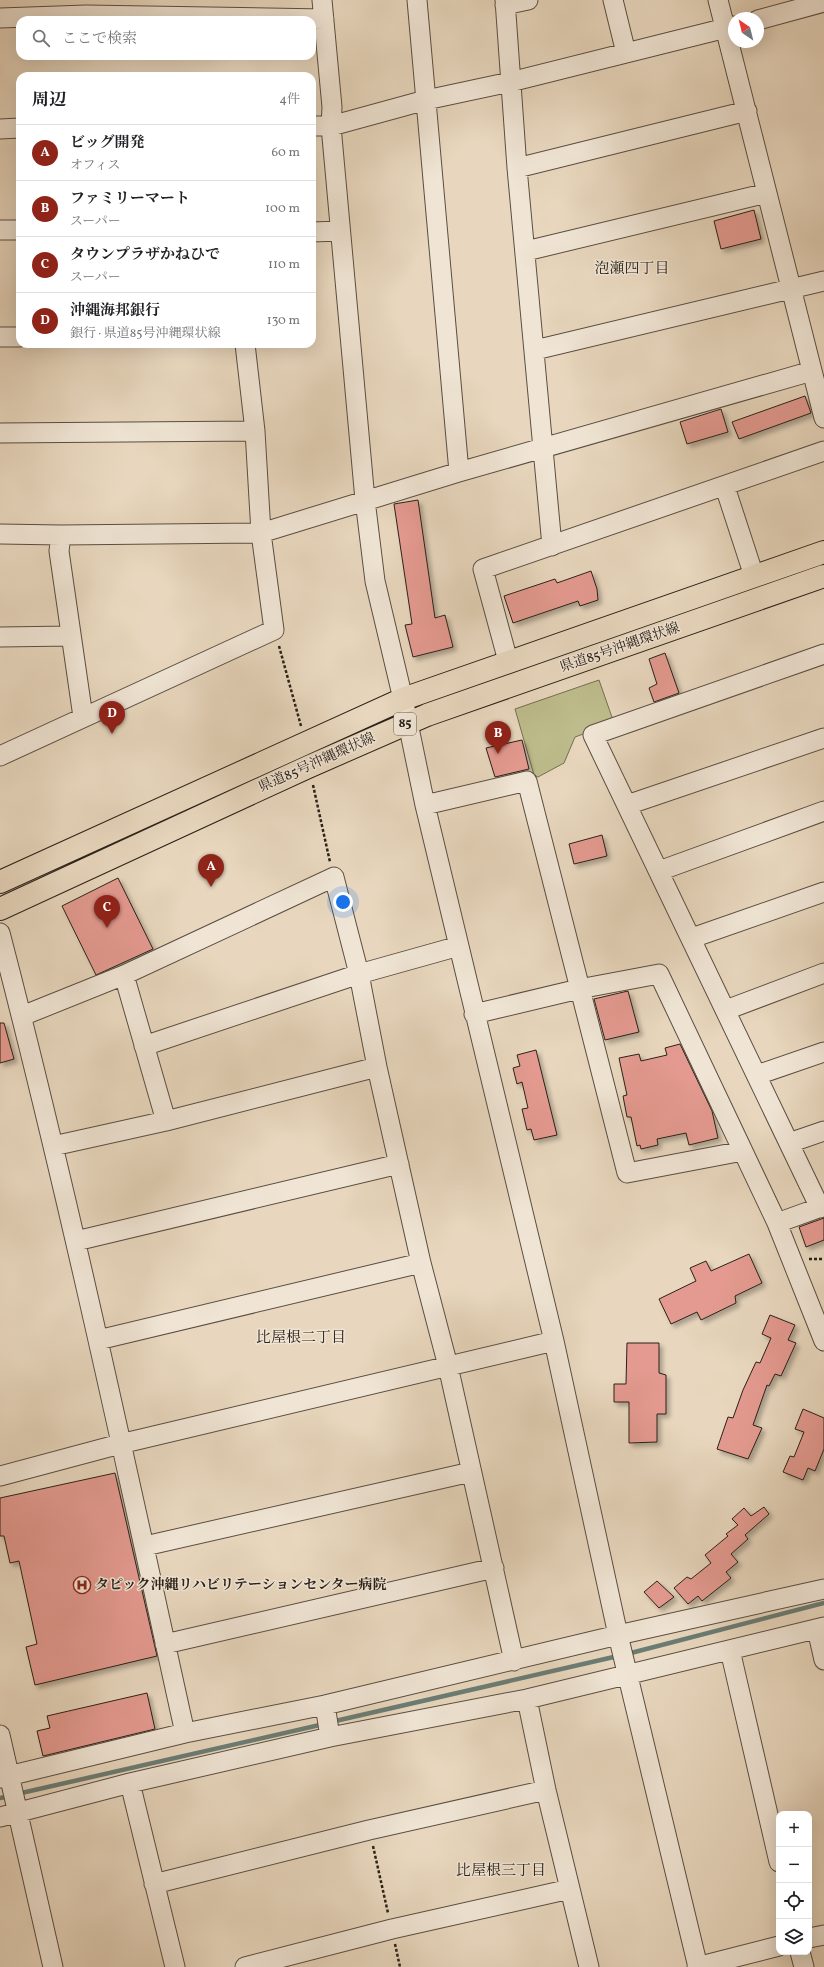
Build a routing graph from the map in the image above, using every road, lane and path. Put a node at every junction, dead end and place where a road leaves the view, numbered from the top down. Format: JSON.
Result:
{"nodes":[{"id":1,"x":322,"y":0,"type":"edge"},
{"id":2,"x":417,"y":0,"type":"edge"},
{"id":3,"x":528,"y":0,"type":"edge"},
{"id":4,"x":613,"y":0,"type":"edge"},
{"id":5,"x":718,"y":0,"type":"edge"},
{"id":6,"x":824,"y":2,"type":"edge"},
{"id":7,"x":505,"y":3,"type":"edge"},
{"id":8,"x":87,"y":8,"type":"edge"},
{"id":9,"x":16,"y":16,"type":"edge"},
{"id":10,"x":17,"y":16,"type":"edge"},
{"id":11,"x":259,"y":16,"type":"edge"},
{"id":12,"x":0,"y":18,"type":"edge"},
{"id":13,"x":764,"y":18,"type":"edge"},
{"id":14,"x":316,"y":19,"type":"edge"},
{"id":15,"x":324,"y":19,"type":"junction"},
{"id":16,"x":728,"y":23,"type":"edge"},
{"id":17,"x":728,"y":28,"type":"edge"},
{"id":18,"x":734,"y":48,"type":"edge"},
{"id":19,"x":626,"y":53,"type":"junction"},
{"id":20,"x":510,"y":82,"type":"junction"},
{"id":21,"x":426,"y":100,"type":"junction"},
{"id":22,"x":747,"y":111,"type":"junction"},
{"id":23,"x":316,"y":126,"type":"edge"},
{"id":24,"x":331,"y":126,"type":"junction"},
{"id":25,"x":16,"y":128,"type":"edge"},
{"id":26,"x":0,"y":129,"type":"edge"},
{"id":27,"x":517,"y":168,"type":"junction"},
{"id":28,"x":767,"y":193,"type":"junction"},
{"id":29,"x":0,"y":230,"type":"edge"},
{"id":30,"x":16,"y":230,"type":"edge"},
{"id":31,"x":340,"y":231,"type":"junction"},
{"id":32,"x":316,"y":232,"type":"edge"},
{"id":33,"x":526,"y":251,"type":"junction"},
{"id":34,"x":824,"y":281,"type":"edge"},
{"id":35,"x":792,"y":289,"type":"junction"},
{"id":36,"x":0,"y":337,"type":"edge"},
{"id":37,"x":16,"y":337,"type":"edge"},
{"id":38,"x":246,"y":348,"type":"edge"},
{"id":39,"x":535,"y":350,"type":"junction"},
{"id":40,"x":812,"y":371,"type":"junction"},
{"id":41,"x":824,"y":418,"type":"edge"},
{"id":42,"x":255,"y":432,"type":"junction"},
{"id":43,"x":0,"y":433,"type":"edge"},
{"id":44,"x":544,"y":448,"type":"junction"},
{"id":45,"x":824,"y":451,"type":"edge"},
{"id":46,"x":459,"y":472,"type":"junction"},
{"id":47,"x":725,"y":487,"type":"junction"},
{"id":48,"x":365,"y":500,"type":"junction"},
{"id":49,"x":261,"y":533,"type":"junction"},
{"id":50,"x":0,"y":534,"type":"edge"},
{"id":51,"x":61,"y":535,"type":"junction"},
{"id":52,"x":552,"y":546,"type":"junction"},
{"id":53,"x":824,"y":552,"type":"edge"},
{"id":54,"x":754,"y":576,"type":"junction"},
{"id":55,"x":824,"y":576,"type":"edge"},
{"id":56,"x":274,"y":630,"type":"junction"},
{"id":57,"x":71,"y":636,"type":"junction"},
{"id":58,"x":0,"y":637,"type":"edge"},
{"id":59,"x":824,"y":654,"type":"edge"},
{"id":60,"x":508,"y":661,"type":"junction"},
{"id":61,"x":403,"y":699,"type":"junction"},
{"id":62,"x":83,"y":717,"type":"junction"},
{"id":63,"x":407,"y":723,"type":"junction"},
{"id":64,"x":824,"y":738,"type":"edge"},
{"id":65,"x":305,"y":742,"type":"junction"},
{"id":66,"x":0,"y":756,"type":"edge"},
{"id":67,"x":308,"y":767,"type":"junction"},
{"id":68,"x":425,"y":805,"type":"junction"},
{"id":69,"x":627,"y":805,"type":"junction"},
{"id":70,"x":824,"y":811,"type":"edge"},
{"id":71,"x":659,"y":871,"type":"junction"},
{"id":72,"x":334,"y":877,"type":"junction"},
{"id":73,"x":0,"y":882,"type":"edge"},
{"id":74,"x":824,"y":892,"type":"edge"},
{"id":75,"x":0,"y":909,"type":"edge"},
{"id":76,"x":0,"y":934,"type":"edge"},
{"id":77,"x":692,"y":938,"type":"junction"},
{"id":78,"x":459,"y":946,"type":"junction"},
{"id":79,"x":359,"y":974,"type":"junction"},
{"id":80,"x":824,"y":974,"type":"edge"},
{"id":81,"x":124,"y":975,"type":"junction"},
{"id":82,"x":579,"y":989,"type":"junction"},
{"id":83,"x":726,"y":1010,"type":"junction"},
{"id":84,"x":474,"y":1014,"type":"junction"},
{"id":85,"x":22,"y":1016,"type":"junction"},
{"id":86,"x":144,"y":1046,"type":"junction"},
{"id":87,"x":824,"y":1052,"type":"edge"},
{"id":88,"x":377,"y":1067,"type":"junction"},
{"id":89,"x":757,"y":1075,"type":"junction"},
{"id":90,"x":166,"y":1121,"type":"junction"},
{"id":91,"x":824,"y":1131,"type":"edge"},
{"id":92,"x":789,"y":1143,"type":"junction"},
{"id":93,"x":53,"y":1146,"type":"junction"},
{"id":94,"x":743,"y":1151,"type":"junction"},
{"id":95,"x":399,"y":1164,"type":"junction"},
{"id":96,"x":822,"y":1207,"type":"edge"},
{"id":97,"x":777,"y":1223,"type":"junction"},
{"id":98,"x":76,"y":1242,"type":"junction"},
{"id":99,"x":421,"y":1263,"type":"junction"},
{"id":100,"x":98,"y":1340,"type":"junction"},
{"id":101,"x":554,"y":1341,"type":"junction"},
{"id":102,"x":824,"y":1341,"type":"edge"},
{"id":103,"x":448,"y":1366,"type":"junction"},
{"id":104,"x":120,"y":1444,"type":"junction"},
{"id":105,"x":471,"y":1472,"type":"junction"},
{"id":106,"x":0,"y":1476,"type":"edge"},
{"id":107,"x":145,"y":1546,"type":"junction"},
{"id":108,"x":494,"y":1568,"type":"junction"},
{"id":109,"x":824,"y":1589,"type":"edge"},
{"id":110,"x":820,"y":1628,"type":"edge"},
{"id":111,"x":620,"y":1640,"type":"junction"},
{"id":112,"x":165,"y":1644,"type":"junction"},
{"id":113,"x":730,"y":1650,"type":"junction"},
{"id":114,"x":824,"y":1660,"type":"edge"},
{"id":115,"x":514,"y":1661,"type":"junction"},
{"id":116,"x":627,"y":1670,"type":"junction"},
{"id":117,"x":526,"y":1699,"type":"junction"},
{"id":118,"x":325,"y":1705,"type":"junction"},
{"id":119,"x":185,"y":1733,"type":"junction"},
{"id":120,"x":0,"y":1735,"type":"edge"},
{"id":121,"x":330,"y":1737,"type":"junction"},
{"id":122,"x":7,"y":1780,"type":"edge"},
{"id":123,"x":130,"y":1783,"type":"junction"},
{"id":124,"x":546,"y":1790,"type":"junction"},
{"id":125,"x":17,"y":1810,"type":"junction"},
{"id":126,"x":0,"y":1817,"type":"edge"},
{"id":127,"x":369,"y":1830,"type":"junction"},
{"id":128,"x":776,"y":1849,"type":"edge"},
{"id":129,"x":154,"y":1884,"type":"junction"},
{"id":130,"x":570,"y":1889,"type":"junction"},
{"id":131,"x":392,"y":1929,"type":"junction"},
{"id":132,"x":824,"y":1935,"type":"edge"},
{"id":133,"x":812,"y":1937,"type":"edge"},
{"id":134,"x":776,"y":1947,"type":"edge"},
{"id":135,"x":801,"y":1955,"type":"edge"},
{"id":136,"x":53,"y":1967,"type":"edge"},
{"id":137,"x":174,"y":1967,"type":"edge"},
{"id":138,"x":245,"y":1967,"type":"edge"},
{"id":139,"x":400,"y":1967,"type":"edge"},
{"id":140,"x":589,"y":1967,"type":"edge"},
{"id":141,"x":698,"y":1967,"type":"edge"},
{"id":142,"x":804,"y":1967,"type":"edge"}],
"edges":[{"from":1,"to":15,"type":"street"},
{"from":2,"to":21,"type":"street"},
{"from":3,"to":7,"type":"street"},
{"from":4,"to":19,"type":"street"},
{"from":5,"to":16,"type":"street"},
{"from":6,"to":13,"type":"street"},
{"from":7,"to":20,"type":"street"},
{"from":8,"to":10,"type":"street"},
{"from":8,"to":11,"type":"street"},
{"from":9,"to":12,"type":"street"},
{"from":14,"to":15,"type":"street"},
{"from":15,"to":24,"type":"street"},
{"from":17,"to":19,"type":"street"},
{"from":18,"to":22,"type":"street"},
{"from":19,"to":20,"type":"street"},
{"from":20,"to":21,"type":"street"},
{"from":20,"to":27,"type":"street"},
{"from":21,"to":24,"type":"street"},
{"from":21,"to":46,"type":"street"},
{"from":22,"to":27,"type":"street"},
{"from":22,"to":28,"type":"street"},
{"from":23,"to":24,"type":"street"},
{"from":24,"to":31,"type":"street"},
{"from":25,"to":26,"type":"street"},
{"from":27,"to":33,"type":"street"},
{"from":28,"to":33,"type":"street"},
{"from":28,"to":35,"type":"street"},
{"from":29,"to":30,"type":"street"},
{"from":31,"to":32,"type":"street"},
{"from":31,"to":48,"type":"street"},
{"from":33,"to":39,"type":"street"},
{"from":34,"to":35,"type":"street"},
{"from":35,"to":39,"type":"street"},
{"from":35,"to":40,"type":"street"},
{"from":36,"to":37,"type":"street"},
{"from":38,"to":42,"type":"street"},
{"from":39,"to":44,"type":"street"},
{"from":40,"to":41,"type":"street"},
{"from":40,"to":44,"type":"street"},
{"from":42,"to":43,"type":"street"},
{"from":42,"to":49,"type":"street"},
{"from":44,"to":46,"type":"street"},
{"from":44,"to":52,"type":"street"},
{"from":45,"to":47,"type":"street"},
{"from":46,"to":48,"type":"street"},
{"from":47,"to":52,"type":"street"},
{"from":47,"to":54,"type":"street"},
{"from":48,"to":49,"type":"street"},
{"from":48,"to":61,"type":"street"},
{"from":49,"to":51,"type":"street"},
{"from":49,"to":56,"type":"street"},
{"from":50,"to":51,"type":"street"},
{"from":51,"to":57,"type":"street"},
{"from":52,"to":60,"type":"street"},
{"from":53,"to":54,"type":"main road","name":"県道85号沖縄環状線","number":"85"},
{"from":54,"to":60,"type":"main road","name":"県道85号沖縄環状線","number":"85"},
{"from":55,"to":63,"type":"main road","name":"県道85号沖縄環状線","number":"85"},
{"from":56,"to":62,"type":"street"},
{"from":56,"to":65,"type":"path"},
{"from":57,"to":58,"type":"street"},
{"from":57,"to":62,"type":"street"},
{"from":59,"to":69,"type":"street"},
{"from":60,"to":61,"type":"main road","name":"県道85号沖縄環状線","number":"85"},
{"from":61,"to":63,"type":"street"},
{"from":61,"to":65,"type":"main road","name":"県道85号沖縄環状線","number":"85"},
{"from":62,"to":66,"type":"street"},
{"from":63,"to":67,"type":"main road","name":"県道85号沖縄環状線","number":"85"},
{"from":63,"to":68,"type":"street"},
{"from":64,"to":69,"type":"street"},
{"from":65,"to":73,"type":"main road","name":"県道85号沖縄環状線","number":"85"},
{"from":67,"to":72,"type":"path"},
{"from":67,"to":75,"type":"main road","name":"県道85号沖縄環状線","number":"85"},
{"from":68,"to":78,"type":"street"},
{"from":68,"to":82,"type":"street"},
{"from":69,"to":71,"type":"street"},
{"from":70,"to":71,"type":"street"},
{"from":71,"to":77,"type":"street"},
{"from":72,"to":79,"type":"street"},
{"from":72,"to":81,"type":"street"},
{"from":74,"to":77,"type":"street"},
{"from":76,"to":85,"type":"street"},
{"from":77,"to":83,"type":"street"},
{"from":78,"to":79,"type":"street"},
{"from":78,"to":84,"type":"street"},
{"from":79,"to":86,"type":"street"},
{"from":79,"to":88,"type":"street"},
{"from":80,"to":83,"type":"street"},
{"from":81,"to":85,"type":"street"},
{"from":81,"to":86,"type":"street"},
{"from":82,"to":84,"type":"street"},
{"from":82,"to":94,"type":"street"},
{"from":82,"to":94,"type":"street"},
{"from":83,"to":89,"type":"street"},
{"from":84,"to":101,"type":"street"},
{"from":85,"to":93,"type":"street"},
{"from":86,"to":90,"type":"street"},
{"from":87,"to":89,"type":"street"},
{"from":88,"to":90,"type":"street"},
{"from":88,"to":95,"type":"street"},
{"from":89,"to":92,"type":"street"},
{"from":90,"to":93,"type":"street"},
{"from":91,"to":92,"type":"street"},
{"from":92,"to":96,"type":"street"},
{"from":93,"to":98,"type":"street"},
{"from":94,"to":97,"type":"street"},
{"from":95,"to":98,"type":"street"},
{"from":95,"to":99,"type":"street"},
{"from":96,"to":97,"type":"street"},
{"from":97,"to":102,"type":"street"},
{"from":98,"to":100,"type":"street"},
{"from":99,"to":100,"type":"street"},
{"from":99,"to":103,"type":"street"},
{"from":100,"to":104,"type":"street"},
{"from":101,"to":103,"type":"street"},
{"from":101,"to":111,"type":"street"},
{"from":103,"to":104,"type":"street"},
{"from":103,"to":105,"type":"street"},
{"from":104,"to":106,"type":"street"},
{"from":104,"to":107,"type":"street"},
{"from":105,"to":107,"type":"street"},
{"from":105,"to":108,"type":"street"},
{"from":107,"to":112,"type":"street"},
{"from":108,"to":112,"type":"street"},
{"from":108,"to":115,"type":"street"},
{"from":109,"to":111,"type":"street"},
{"from":110,"to":113,"type":"street"},
{"from":110,"to":114,"type":"street"},
{"from":111,"to":115,"type":"street"},
{"from":111,"to":116,"type":"street"},
{"from":112,"to":119,"type":"street"},
{"from":113,"to":116,"type":"street"},
{"from":113,"to":128,"type":"street"},
{"from":115,"to":118,"type":"street"},
{"from":116,"to":117,"type":"street"},
{"from":116,"to":141,"type":"street"},
{"from":117,"to":121,"type":"street"},
{"from":117,"to":124,"type":"street"},
{"from":118,"to":119,"type":"street"},
{"from":118,"to":121,"type":"street"},
{"from":119,"to":122,"type":"street"},
{"from":120,"to":122,"type":"street"},
{"from":121,"to":123,"type":"street"},
{"from":122,"to":125,"type":"street"},
{"from":123,"to":125,"type":"street"},
{"from":123,"to":129,"type":"street"},
{"from":124,"to":127,"type":"street"},
{"from":124,"to":130,"type":"street"},
{"from":125,"to":126,"type":"street"},
{"from":125,"to":136,"type":"street"},
{"from":127,"to":129,"type":"street"},
{"from":127,"to":131,"type":"path"},
{"from":129,"to":137,"type":"street"},
{"from":130,"to":131,"type":"street"},
{"from":130,"to":140,"type":"street"},
{"from":131,"to":138,"type":"street"},
{"from":131,"to":139,"type":"path"},
{"from":132,"to":133,"type":"street"},
{"from":134,"to":141,"type":"street"},
{"from":135,"to":142,"type":"street"}]}
